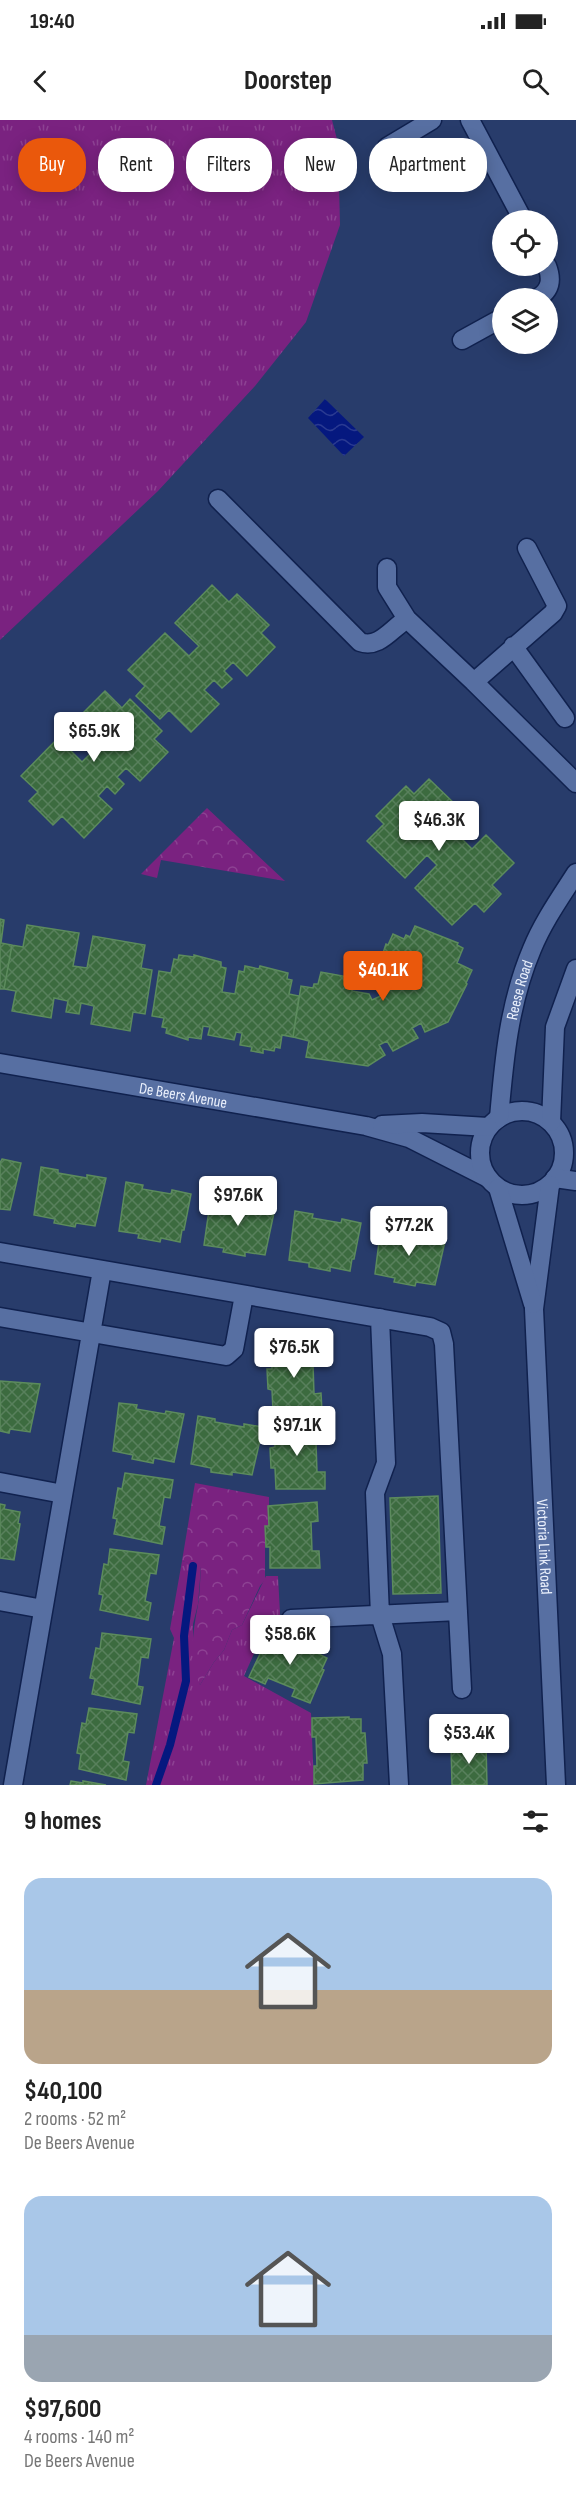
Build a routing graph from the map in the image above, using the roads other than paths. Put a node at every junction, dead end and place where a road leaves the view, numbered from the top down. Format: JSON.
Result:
{"nodes":[{"id":1,"x":432,"y":120,"type":"edge"},
{"id":2,"x":470,"y":120,"type":"edge"},
{"id":3,"x":402,"y":138,"type":"edge"},
{"id":4,"x":518,"y":210,"type":"edge"},
{"id":5,"x":492,"y":324,"type":"edge"},
{"id":6,"x":462,"y":340,"type":"dead end"},
{"id":7,"x":218,"y":499,"type":"dead end"},
{"id":8,"x":527,"y":548,"type":"dead end"},
{"id":9,"x":387,"y":568,"type":"dead end"},
{"id":10,"x":407,"y":619,"type":"junction"},
{"id":11,"x":513,"y":646,"type":"junction"},
{"id":12,"x":474,"y":682,"type":"junction"},
{"id":13,"x":566,"y":718,"type":"dead end"},
{"id":14,"x":576,"y":783,"type":"edge"},
{"id":15,"x":576,"y":873,"type":"edge"},
{"id":16,"x":576,"y":969,"type":"edge"},
{"id":17,"x":0,"y":1063,"type":"edge"},
{"id":18,"x":493,"y":1122,"type":"junction"},
{"id":19,"x":366,"y":1126,"type":"junction"},
{"id":20,"x":555,"y":1128,"type":"junction"},
{"id":21,"x":576,"y":1143,"type":"edge"},
{"id":22,"x":552,"y":1181,"type":"junction"},
{"id":23,"x":576,"y":1181,"type":"edge"},
{"id":24,"x":493,"y":1183,"type":"junction"},
{"id":25,"x":0,"y":1252,"type":"edge"},
{"id":26,"x":102,"y":1270,"type":"junction"},
{"id":27,"x":244,"y":1294,"type":"junction"},
{"id":28,"x":534,"y":1309,"type":"junction"},
{"id":29,"x":0,"y":1317,"type":"edge"},
{"id":30,"x":380,"y":1318,"type":"junction"},
{"id":31,"x":91,"y":1333,"type":"junction"},
{"id":32,"x":0,"y":1482,"type":"edge"},
{"id":33,"x":63,"y":1494,"type":"junction"},
{"id":34,"x":0,"y":1601,"type":"edge"},
{"id":35,"x":43,"y":1609,"type":"junction"},
{"id":36,"x":458,"y":1611,"type":"junction"},
{"id":37,"x":380,"y":1615,"type":"junction"},
{"id":38,"x":291,"y":1619,"type":"dead end"},
{"id":39,"x":462,"y":1689,"type":"dead end"},
{"id":40,"x":13,"y":1785,"type":"edge"},
{"id":41,"x":399,"y":1785,"type":"edge"},
{"id":42,"x":556,"y":1785,"type":"edge"}],
"edges":[{"from":1,"to":3,"type":"street"},
{"from":2,"to":4,"type":"street"},
{"from":5,"to":6,"type":"street"},
{"from":7,"to":10,"type":"street"},
{"from":8,"to":11,"type":"street"},
{"from":9,"to":10,"type":"street"},
{"from":10,"to":12,"type":"street"},
{"from":11,"to":12,"type":"street"},
{"from":11,"to":13,"type":"street"},
{"from":12,"to":14,"type":"street"},
{"from":15,"to":18,"type":"street","name":"Reese Road"},
{"from":16,"to":20,"type":"street"},
{"from":17,"to":19,"type":"street","name":"De Beers Avenue"},
{"from":18,"to":19,"type":"street","name":"De Beers Avenue"},
{"from":18,"to":20,"type":"street"},
{"from":18,"to":24,"type":"street"},
{"from":19,"to":24,"type":"street","name":"De Beers Avenue"},
{"from":20,"to":21,"type":"street"},
{"from":20,"to":22,"type":"street"},
{"from":22,"to":23,"type":"street"},
{"from":22,"to":24,"type":"street"},
{"from":22,"to":28,"type":"street","name":"Victoria Link Road"},
{"from":24,"to":28,"type":"street","name":"Victoria Link Road"},
{"from":25,"to":26,"type":"street"},
{"from":26,"to":27,"type":"street"},
{"from":26,"to":31,"type":"street"},
{"from":27,"to":30,"type":"street"},
{"from":27,"to":31,"type":"street"},
{"from":28,"to":42,"type":"street","name":"Victoria Link Road"},
{"from":29,"to":31,"type":"street"},
{"from":30,"to":36,"type":"street"},
{"from":30,"to":37,"type":"street"},
{"from":31,"to":33,"type":"street"},
{"from":32,"to":33,"type":"street"},
{"from":33,"to":35,"type":"street"},
{"from":34,"to":35,"type":"street"},
{"from":35,"to":40,"type":"street"},
{"from":36,"to":37,"type":"street"},
{"from":36,"to":39,"type":"street"},
{"from":37,"to":38,"type":"street"},
{"from":37,"to":41,"type":"street"}]}
